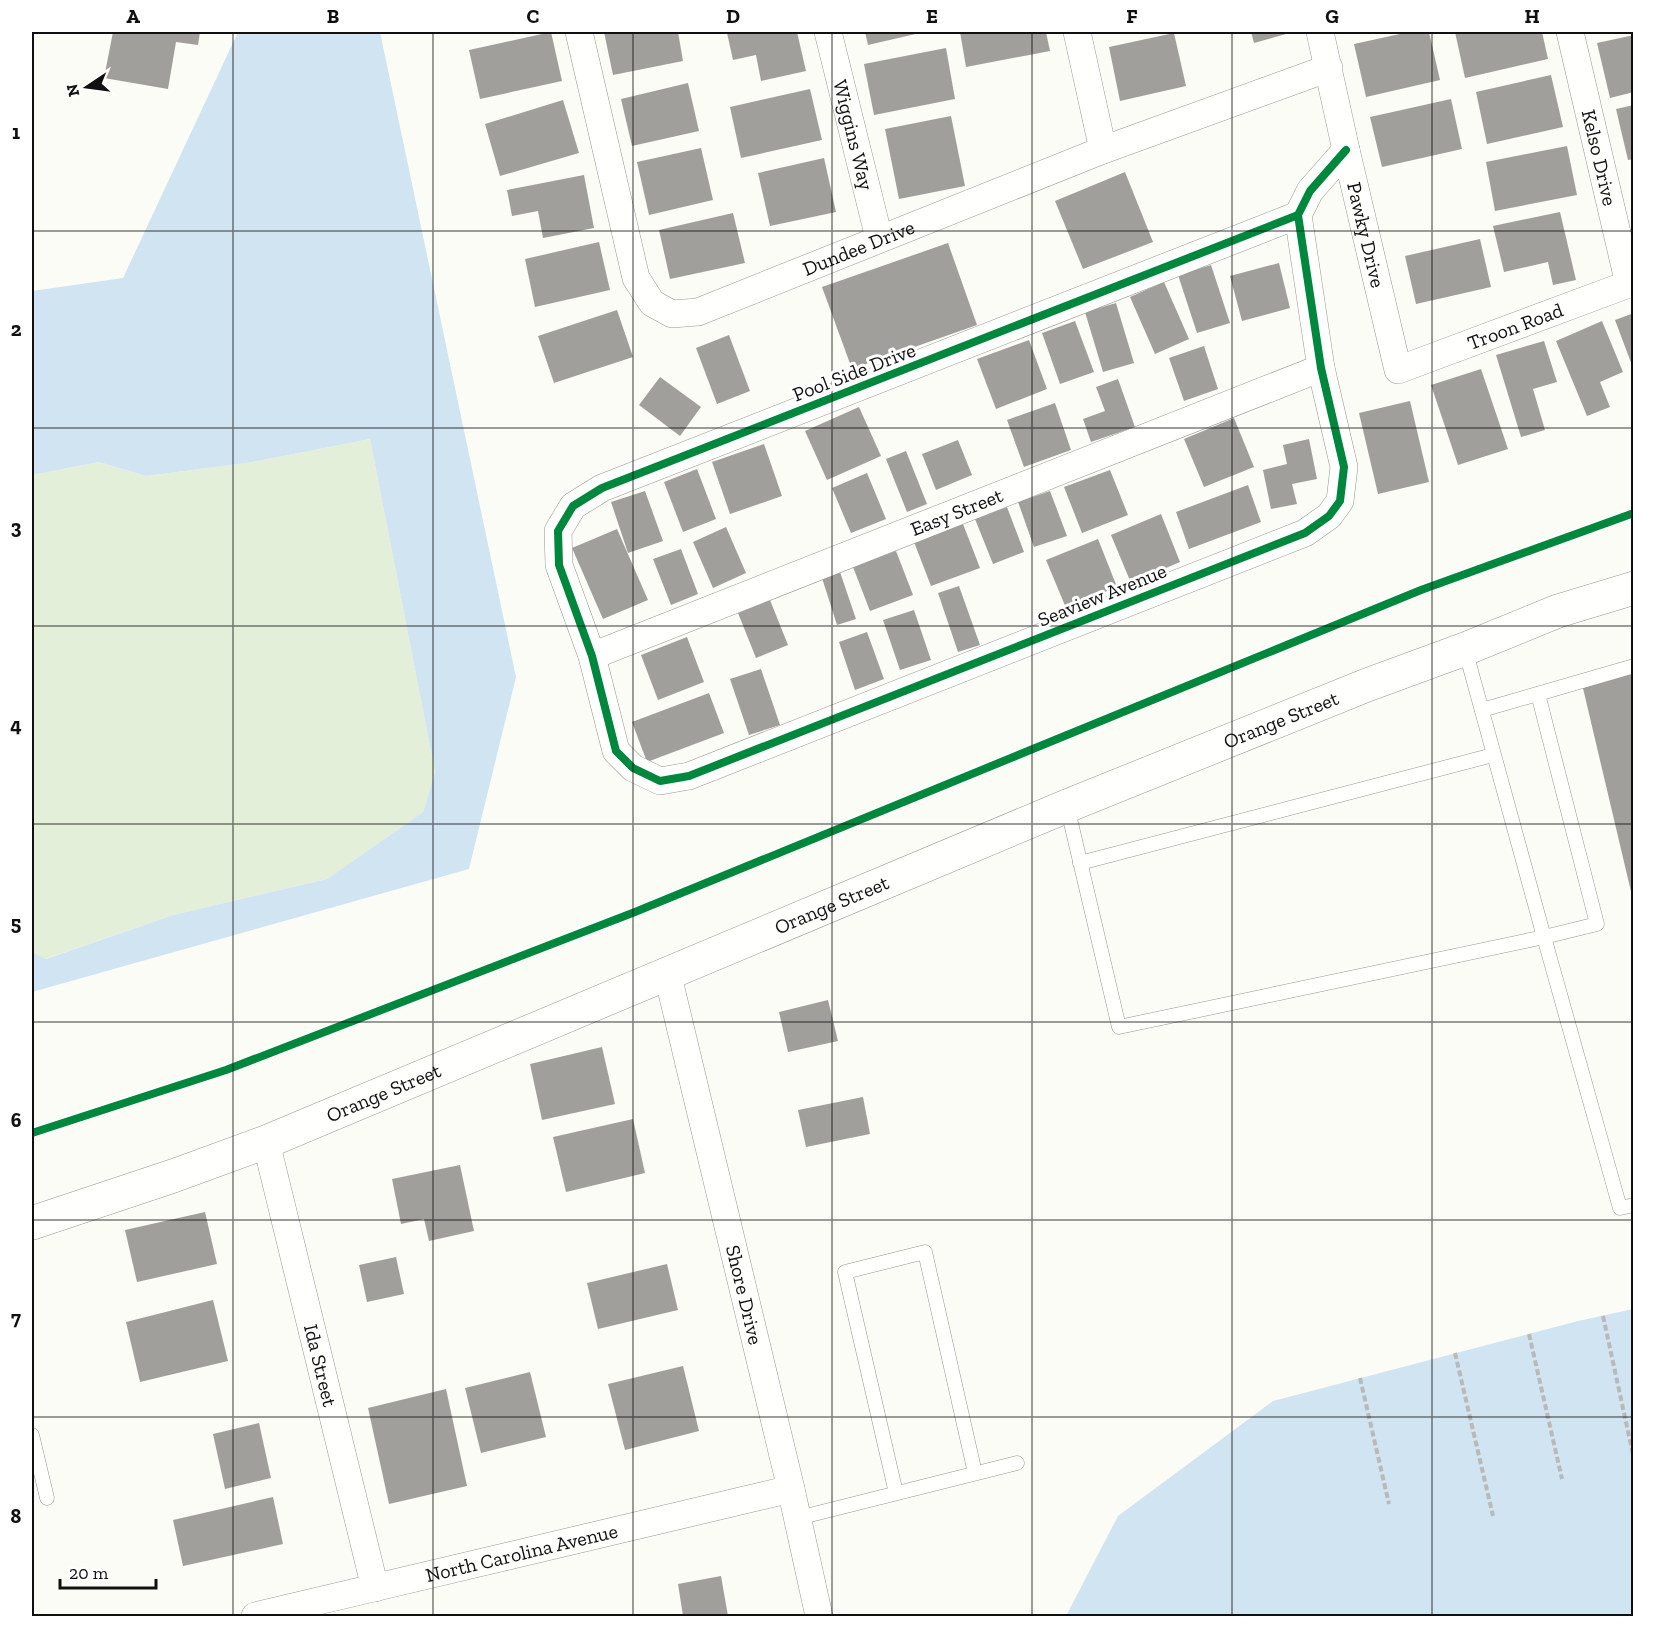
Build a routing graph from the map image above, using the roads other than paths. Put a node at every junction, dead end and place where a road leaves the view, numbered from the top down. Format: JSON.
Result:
{"nodes":[{"id":1,"x":579,"y":32,"type":"edge"},
{"id":2,"x":828,"y":32,"type":"edge"},
{"id":3,"x":1077,"y":32,"type":"edge"},
{"id":4,"x":1320,"y":32,"type":"edge"},
{"id":5,"x":1570,"y":32,"type":"edge"},
{"id":6,"x":1329,"y":69,"type":"junction"},
{"id":7,"x":1104,"y":150,"type":"junction"},
{"id":8,"x":1346,"y":150,"type":"junction"},
{"id":9,"x":1298,"y":215,"type":"junction"},
{"id":10,"x":879,"y":238,"type":"junction"},
{"id":11,"x":1631,"y":283,"type":"edge"},
{"id":12,"x":1321,"y":368,"type":"junction"},
{"id":13,"x":1398,"y":370,"type":"joint"},
{"id":14,"x":1634,"y":588,"type":"edge"},
{"id":15,"x":1465,"y":649,"type":"junction"},
{"id":16,"x":592,"y":656,"type":"junction"},
{"id":17,"x":1634,"y":666,"type":"edge"},
{"id":18,"x":1538,"y":694,"type":"junction"},
{"id":19,"x":1482,"y":710,"type":"junction"},
{"id":20,"x":1493,"y":756,"type":"junction"},
{"id":21,"x":1067,"y":806,"type":"junction"},
{"id":22,"x":1080,"y":862,"type":"junction"},
{"id":23,"x":1544,"y":937,"type":"junction"},
{"id":24,"x":667,"y":972,"type":"junction"},
{"id":25,"x":266,"y":1142,"type":"junction"},
{"id":26,"x":1634,"y":1204,"type":"edge"},
{"id":27,"x":32,"y":1223,"type":"edge"},
{"id":28,"x":32,"y":1436,"type":"edge"},
{"id":29,"x":1017,"y":1463,"type":"dead end"},
{"id":30,"x":975,"y":1473,"type":"junction"},
{"id":31,"x":791,"y":1489,"type":"junction"},
{"id":32,"x":896,"y":1493,"type":"junction"},
{"id":33,"x":47,"y":1498,"type":"dead end"},
{"id":34,"x":798,"y":1518,"type":"junction"},
{"id":35,"x":375,"y":1588,"type":"junction"},
{"id":36,"x":255,"y":1617,"type":"edge"},
{"id":37,"x":819,"y":1617,"type":"edge"}],
"edges":[{"from":1,"to":10,"type":"street","name":"Dundee Drive"},
{"from":2,"to":10,"type":"street","name":"Wiggins Way"},
{"from":3,"to":7,"type":"street"},
{"from":4,"to":6,"type":"street","name":"Pawky Drive"},
{"from":5,"to":11,"type":"street","name":"Kelso Drive"},
{"from":6,"to":7,"type":"street","name":"Dundee Drive"},
{"from":6,"to":8,"type":"street","name":"Pawky Drive"},
{"from":7,"to":10,"type":"street","name":"Dundee Drive"},
{"from":8,"to":9,"type":"street"},
{"from":8,"to":13,"type":"street","name":"Pawky Drive"},
{"from":9,"to":12,"type":"street","name":"Seaview Avenue"},
{"from":9,"to":16,"type":"street","name":"Pool Side Drive"},
{"from":11,"to":13,"type":"street","name":"Troon Road"},
{"from":12,"to":16,"type":"street","name":"Easy Street"},
{"from":12,"to":16,"type":"street","name":"Seaview Avenue"},
{"from":14,"to":15,"type":"street","name":"Orange Street"},
{"from":15,"to":19,"type":"lane"},
{"from":15,"to":21,"type":"street","name":"Orange Street"},
{"from":17,"to":18,"type":"lane"},
{"from":18,"to":19,"type":"lane"},
{"from":18,"to":23,"type":"lane"},
{"from":19,"to":20,"type":"lane"},
{"from":20,"to":22,"type":"lane"},
{"from":20,"to":23,"type":"lane"},
{"from":21,"to":22,"type":"lane"},
{"from":21,"to":24,"type":"street","name":"Orange Street"},
{"from":22,"to":23,"type":"lane"},
{"from":23,"to":26,"type":"lane"},
{"from":24,"to":25,"type":"street","name":"Orange Street"},
{"from":24,"to":31,"type":"street","name":"Shore Drive"},
{"from":25,"to":27,"type":"street","name":"Orange Street"},
{"from":25,"to":35,"type":"street","name":"Ida Street"},
{"from":28,"to":33,"type":"lane"},
{"from":29,"to":30,"type":"lane"},
{"from":30,"to":32,"type":"lane"},
{"from":30,"to":32,"type":"lane"},
{"from":31,"to":34,"type":"street","name":"Shore Drive"},
{"from":31,"to":35,"type":"street","name":"North Carolina Avenue"},
{"from":32,"to":34,"type":"lane"},
{"from":34,"to":37,"type":"street","name":"Shore Drive"},
{"from":35,"to":36,"type":"street","name":"North Carolina Avenue"}]}
